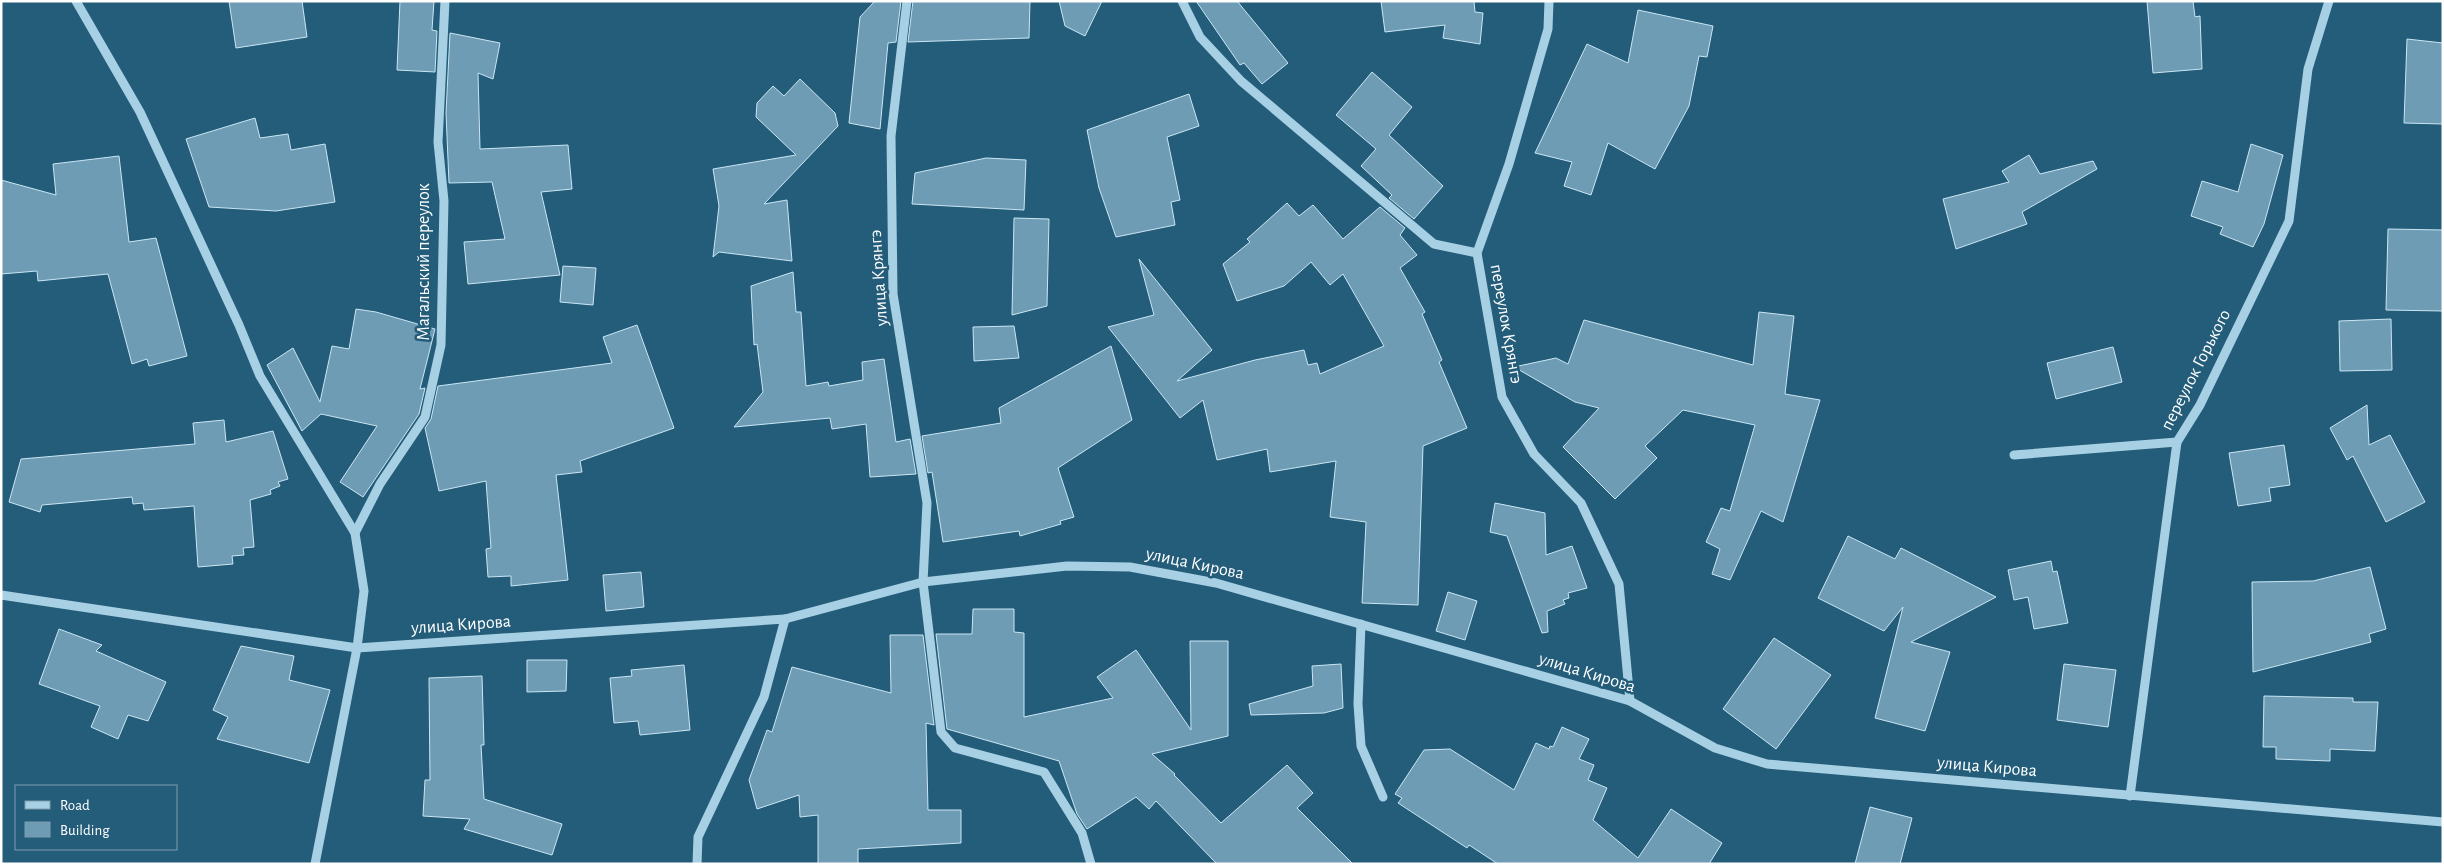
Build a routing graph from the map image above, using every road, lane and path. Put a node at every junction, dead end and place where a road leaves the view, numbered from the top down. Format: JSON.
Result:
{"nodes":[{"id":1,"x":76,"y":1,"type":"edge"},
{"id":2,"x":445,"y":1,"type":"edge"},
{"id":3,"x":908,"y":1,"type":"edge"},
{"id":4,"x":1182,"y":1,"type":"edge"},
{"id":5,"x":1549,"y":1,"type":"edge"},
{"id":6,"x":2329,"y":1,"type":"edge"},
{"id":7,"x":1477,"y":253,"type":"junction"},
{"id":8,"x":2176,"y":442,"type":"junction"},
{"id":9,"x":2014,"y":455,"type":"dead end"},
{"id":10,"x":355,"y":533,"type":"junction"},
{"id":11,"x":923,"y":582,"type":"junction"},
{"id":12,"x":1,"y":595,"type":"edge"},
{"id":13,"x":785,"y":619,"type":"junction"},
{"id":14,"x":1361,"y":624,"type":"junction"},
{"id":15,"x":358,"y":648,"type":"junction"},
{"id":16,"x":1630,"y":701,"type":"junction"},
{"id":17,"x":2130,"y":796,"type":"junction"},
{"id":18,"x":1384,"y":798,"type":"dead end"},
{"id":19,"x":2443,"y":822,"type":"edge"},
{"id":20,"x":315,"y":864,"type":"edge"},
{"id":21,"x":697,"y":864,"type":"edge"},
{"id":22,"x":1091,"y":864,"type":"edge"}],
"edges":[{"from":1,"to":10,"type":"street"},
{"from":2,"to":10,"type":"street","name":"Магальский переулок"},
{"from":3,"to":11,"type":"street","name":"улица Крянгэ"},
{"from":4,"to":7,"type":"street","name":"переулок Крянгэ"},
{"from":5,"to":7,"type":"street"},
{"from":6,"to":8,"type":"street","name":"переулок Горького"},
{"from":7,"to":16,"type":"street","name":"переулок Крянгэ"},
{"from":8,"to":9,"type":"street"},
{"from":8,"to":17,"type":"street","name":"переулок Горького"},
{"from":10,"to":15,"type":"street"},
{"from":11,"to":13,"type":"street","name":"улица Кирова"},
{"from":11,"to":14,"type":"street","name":"улица Кирова"},
{"from":11,"to":22,"type":"street","name":"улица Крянгэ"},
{"from":12,"to":15,"type":"street","name":"улица Кирова"},
{"from":13,"to":15,"type":"street","name":"улица Кирова"},
{"from":13,"to":21,"type":"street"},
{"from":14,"to":16,"type":"street","name":"улица Кирова"},
{"from":14,"to":18,"type":"street"},
{"from":15,"to":20,"type":"street"},
{"from":16,"to":17,"type":"street","name":"улица Кирова"},
{"from":17,"to":19,"type":"street","name":"улица Кирова"}]}
